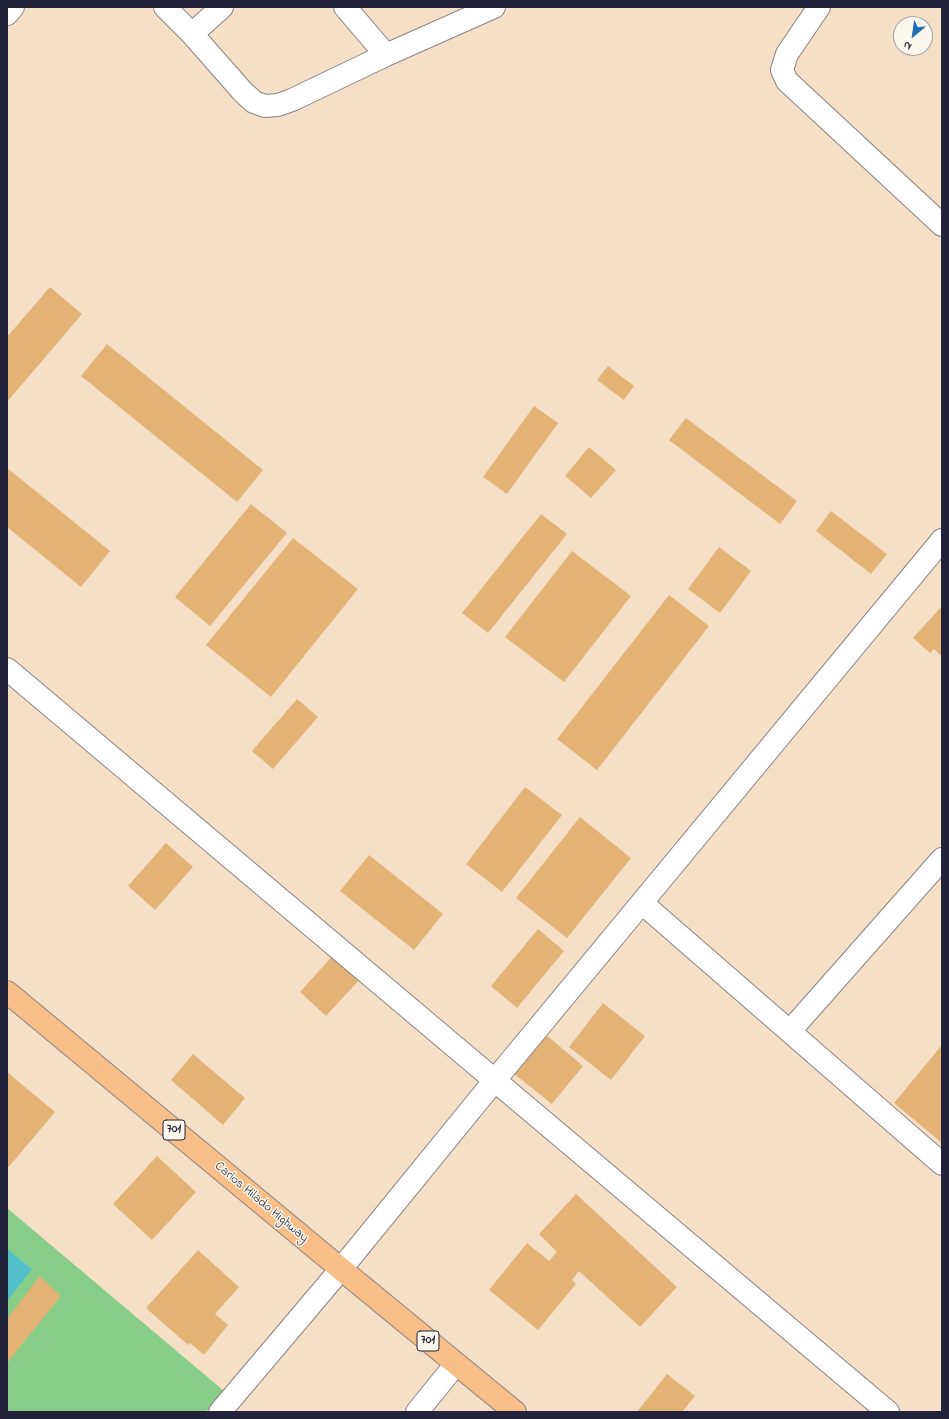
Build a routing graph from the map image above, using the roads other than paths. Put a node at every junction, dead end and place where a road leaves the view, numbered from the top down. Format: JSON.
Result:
{"nodes":[{"id":1,"x":13,"y":7,"type":"edge"},
{"id":2,"x":165,"y":7,"type":"edge"},
{"id":3,"x":222,"y":7,"type":"edge"},
{"id":4,"x":345,"y":7,"type":"edge"},
{"id":5,"x":819,"y":7,"type":"edge"},
{"id":6,"x":487,"y":8,"type":"edge"},
{"id":7,"x":7,"y":14,"type":"edge"},
{"id":8,"x":192,"y":34,"type":"junction"},
{"id":9,"x":386,"y":55,"type":"junction"},
{"id":10,"x":942,"y":224,"type":"edge"},
{"id":11,"x":942,"y":540,"type":"edge"},
{"id":12,"x":7,"y":669,"type":"edge"},
{"id":13,"x":942,"y":859,"type":"edge"},
{"id":14,"x":642,"y":903,"type":"junction"},
{"id":15,"x":7,"y":992,"type":"edge"},
{"id":16,"x":790,"y":1032,"type":"junction"},
{"id":17,"x":495,"y":1080,"type":"junction"},
{"id":18,"x":942,"y":1164,"type":"edge"},
{"id":19,"x":341,"y":1269,"type":"junction"},
{"id":20,"x":456,"y":1364,"type":"junction"},
{"id":21,"x":220,"y":1412,"type":"edge"},
{"id":22,"x":417,"y":1412,"type":"edge"},
{"id":23,"x":515,"y":1412,"type":"edge"},
{"id":24,"x":888,"y":1412,"type":"edge"}],
"edges":[{"from":1,"to":7,"type":"street"},
{"from":2,"to":8,"type":"street"},
{"from":3,"to":8,"type":"street"},
{"from":4,"to":9,"type":"street"},
{"from":5,"to":10,"type":"street"},
{"from":6,"to":9,"type":"street"},
{"from":8,"to":9,"type":"street"},
{"from":11,"to":14,"type":"street"},
{"from":12,"to":17,"type":"street"},
{"from":13,"to":16,"type":"street"},
{"from":14,"to":16,"type":"street"},
{"from":14,"to":17,"type":"street"},
{"from":15,"to":19,"type":"main road","name":"Carlos Hilado Highway","number":"701"},
{"from":16,"to":18,"type":"street"},
{"from":17,"to":19,"type":"street"},
{"from":17,"to":24,"type":"street"},
{"from":19,"to":20,"type":"main road","name":"Carlos Hilado Highway","number":"701"},
{"from":19,"to":21,"type":"street"},
{"from":20,"to":22,"type":"street"},
{"from":20,"to":23,"type":"main road","name":"Carlos Hilado Highway","number":"701"}]}
